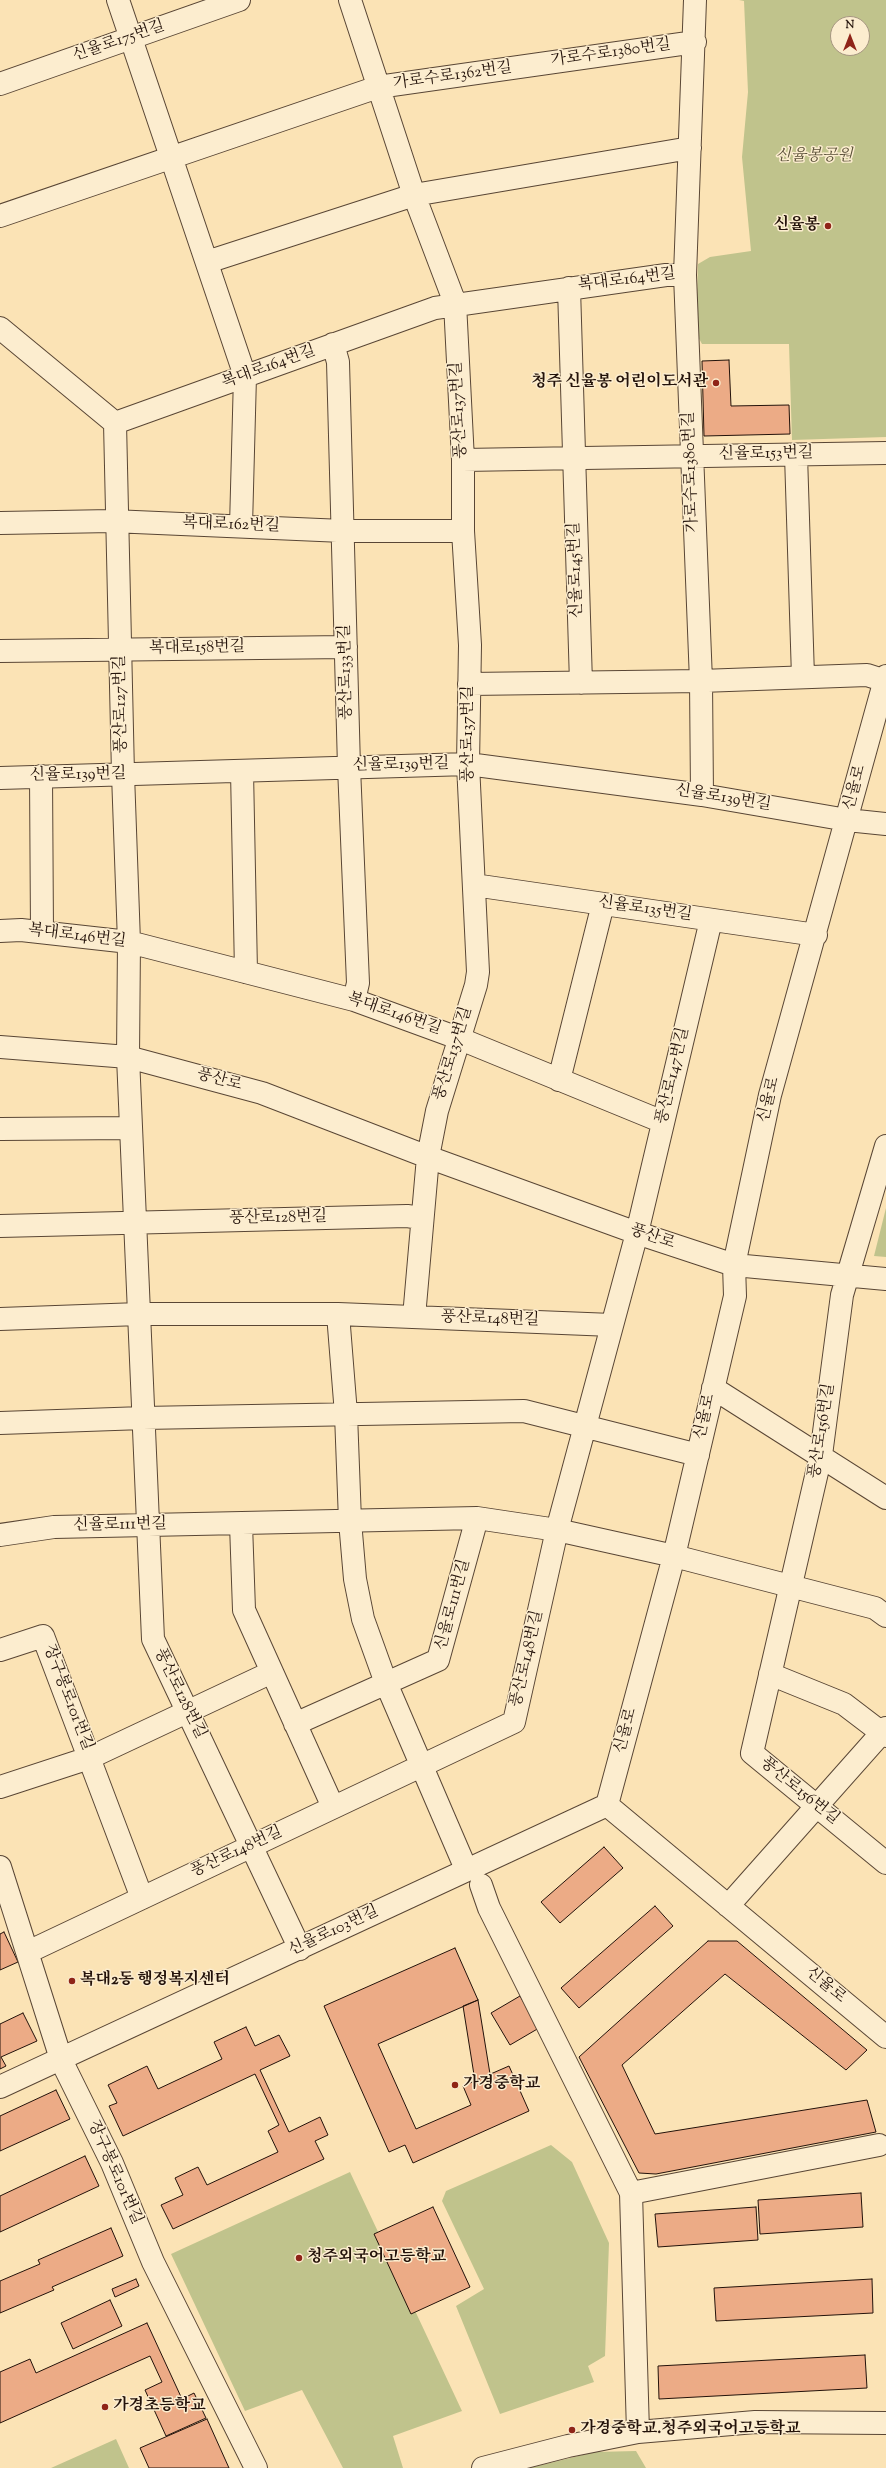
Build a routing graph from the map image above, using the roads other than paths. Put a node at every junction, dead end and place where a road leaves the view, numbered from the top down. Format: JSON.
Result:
{"nodes":[{"id":1,"x":118,"y":0,"type":"edge"},
{"id":2,"x":238,"y":0,"type":"edge"},
{"id":3,"x":350,"y":0,"type":"edge"},
{"id":4,"x":695,"y":0,"type":"edge"},
{"id":5,"x":131,"y":38,"type":"junction"},
{"id":6,"x":695,"y":42,"type":"junction"},
{"id":7,"x":528,"y":66,"type":"joint"},
{"id":8,"x":0,"y":84,"type":"edge"},
{"id":9,"x":378,"y":87,"type":"junction"},
{"id":10,"x":690,"y":148,"type":"junction"},
{"id":11,"x":172,"y":159,"type":"junction"},
{"id":12,"x":414,"y":195,"type":"junction"},
{"id":13,"x":0,"y":216,"type":"edge"},
{"id":14,"x":207,"y":262,"type":"junction"},
{"id":15,"x":685,"y":275,"type":"junction"},
{"id":16,"x":569,"y":288,"type":"junction"},
{"id":17,"x":455,"y":303,"type":"junction"},
{"id":18,"x":0,"y":328,"type":"edge"},
{"id":19,"x":334,"y":344,"type":"junction"},
{"id":20,"x":245,"y":376,"type":"junction"},
{"id":21,"x":115,"y":423,"type":"junction"},
{"id":22,"x":886,"y":453,"type":"edge"},
{"id":23,"x":796,"y":455,"type":"junction"},
{"id":24,"x":691,"y":457,"type":"junction"},
{"id":25,"x":574,"y":458,"type":"junction"},
{"id":26,"x":463,"y":460,"type":"junction"},
{"id":27,"x":117,"y":522,"type":"junction"},
{"id":28,"x":0,"y":523,"type":"edge"},
{"id":29,"x":241,"y":526,"type":"junction"},
{"id":30,"x":343,"y":530,"type":"junction"},
{"id":31,"x":463,"y":530,"type":"junction"},
{"id":32,"x":346,"y":647,"type":"junction"},
{"id":33,"x":122,"y":650,"type":"junction"},
{"id":34,"x":0,"y":651,"type":"edge"},
{"id":35,"x":803,"y":676,"type":"junction"},
{"id":36,"x":886,"y":679,"type":"edge"},
{"id":37,"x":701,"y":681,"type":"junction"},
{"id":38,"x":581,"y":682,"type":"junction"},
{"id":39,"x":469,"y":684,"type":"junction"},
{"id":40,"x":468,"y":764,"type":"junction"},
{"id":41,"x":349,"y":767,"type":"junction"},
{"id":42,"x":242,"y":771,"type":"junction"},
{"id":43,"x":123,"y":774,"type":"junction"},
{"id":44,"x":41,"y":776,"type":"junction"},
{"id":45,"x":0,"y":778,"type":"edge"},
{"id":46,"x":702,"y":795,"type":"junction"},
{"id":47,"x":847,"y":820,"type":"junction"},
{"id":48,"x":886,"y":824,"type":"edge"},
{"id":49,"x":474,"y":885,"type":"junction"},
{"id":50,"x":603,"y":904,"type":"junction"},
{"id":51,"x":710,"y":920,"type":"junction"},
{"id":52,"x":0,"y":930,"type":"edge"},
{"id":53,"x":42,"y":932,"type":"junction"},
{"id":54,"x":816,"y":935,"type":"junction"},
{"id":55,"x":129,"y":942,"type":"junction"},
{"id":56,"x":246,"y":972,"type":"junction"},
{"id":57,"x":354,"y":1000,"type":"junction"},
{"id":58,"x":458,"y":1038,"type":"junction"},
{"id":59,"x":0,"y":1048,"type":"edge"},
{"id":60,"x":128,"y":1057,"type":"junction"},
{"id":61,"x":559,"y":1080,"type":"junction"},
{"id":62,"x":663,"y":1122,"type":"junction"},
{"id":63,"x":132,"y":1128,"type":"junction"},
{"id":64,"x":0,"y":1129,"type":"edge"},
{"id":65,"x":886,"y":1146,"type":"edge"},
{"id":66,"x":428,"y":1157,"type":"junction"},
{"id":67,"x":421,"y":1218,"type":"junction"},
{"id":68,"x":135,"y":1222,"type":"junction"},
{"id":69,"x":0,"y":1226,"type":"edge"},
{"id":70,"x":637,"y":1233,"type":"junction"},
{"id":71,"x":734,"y":1265,"type":"junction"},
{"id":72,"x":846,"y":1275,"type":"junction"},
{"id":73,"x":886,"y":1278,"type":"edge"},
{"id":74,"x":139,"y":1314,"type":"junction"},
{"id":75,"x":338,"y":1314,"type":"junction"},
{"id":76,"x":414,"y":1317,"type":"junction"},
{"id":77,"x":0,"y":1319,"type":"edge"},
{"id":78,"x":612,"y":1325,"type":"junction"},
{"id":79,"x":713,"y":1388,"type":"junction"},
{"id":80,"x":346,"y":1414,"type":"junction"},
{"id":81,"x":143,"y":1418,"type":"junction"},
{"id":82,"x":0,"y":1423,"type":"edge"},
{"id":83,"x":585,"y":1425,"type":"junction"},
{"id":84,"x":698,"y":1455,"type":"junction"},
{"id":85,"x":821,"y":1455,"type":"junction"},
{"id":86,"x":884,"y":1492,"type":"edge"},
{"id":87,"x":477,"y":1518,"type":"junction"},
{"id":88,"x":350,"y":1522,"type":"junction"},
{"id":89,"x":241,"y":1524,"type":"junction"},
{"id":90,"x":147,"y":1526,"type":"junction"},
{"id":91,"x":558,"y":1530,"type":"junction"},
{"id":92,"x":0,"y":1535,"type":"edge"},
{"id":93,"x":674,"y":1556,"type":"junction"},
{"id":94,"x":791,"y":1585,"type":"junction"},
{"id":95,"x":886,"y":1616,"type":"edge"},
{"id":96,"x":0,"y":1650,"type":"edge"},
{"id":97,"x":272,"y":1672,"type":"junction"},
{"id":98,"x":770,"y":1674,"type":"junction"},
{"id":99,"x":386,"y":1682,"type":"junction"},
{"id":100,"x":189,"y":1713,"type":"junction"},
{"id":101,"x":295,"y":1724,"type":"junction"},
{"id":102,"x":885,"y":1732,"type":"edge"},
{"id":103,"x":89,"y":1758,"type":"junction"},
{"id":104,"x":421,"y":1765,"type":"junction"},
{"id":105,"x":0,"y":1787,"type":"edge"},
{"id":106,"x":607,"y":1805,"type":"junction"},
{"id":107,"x":817,"y":1806,"type":"junction"},
{"id":108,"x":333,"y":1807,"type":"junction"},
{"id":109,"x":252,"y":1845,"type":"junction"},
{"id":110,"x":886,"y":1863,"type":"edge"},
{"id":111,"x":0,"y":1867,"type":"edge"},
{"id":112,"x":466,"y":1869,"type":"junction"},
{"id":113,"x":481,"y":1885,"type":"dead end"},
{"id":114,"x":142,"y":1898,"type":"junction"},
{"id":115,"x":728,"y":1906,"type":"junction"},
{"id":116,"x":300,"y":1949,"type":"junction"},
{"id":117,"x":28,"y":1952,"type":"junction"},
{"id":118,"x":886,"y":2037,"type":"edge"},
{"id":119,"x":61,"y":2058,"type":"junction"},
{"id":120,"x":0,"y":2087,"type":"edge"},
{"id":121,"x":879,"y":2145,"type":"dead end"},
{"id":122,"x":631,"y":2193,"type":"junction"},
{"id":123,"x":886,"y":2423,"type":"edge"},
{"id":124,"x":638,"y":2432,"type":"junction"},
{"id":125,"x":256,"y":2468,"type":"edge"},
{"id":126,"x":483,"y":2468,"type":"edge"}],
"edges":[{"from":1,"to":5,"type":"street"},
{"from":2,"to":5,"type":"street","name":"신율로175번길"},
{"from":3,"to":9,"type":"street","name":"가로수로1362번길"},
{"from":4,"to":6,"type":"street","name":"가로수로1380번길"},
{"from":5,"to":8,"type":"street","name":"신율로175번길"},
{"from":5,"to":11,"type":"street"},
{"from":6,"to":7,"type":"street","name":"가로수로1380번길"},
{"from":6,"to":10,"type":"street","name":"가로수로1380번길"},
{"from":7,"to":9,"type":"street","name":"가로수로1362번길"},
{"from":9,"to":11,"type":"street","name":"가로수로1362번길"},
{"from":9,"to":12,"type":"street","name":"가로수로1362번길"},
{"from":10,"to":12,"type":"street"},
{"from":10,"to":15,"type":"street","name":"가로수로1380번길"},
{"from":11,"to":13,"type":"street","name":"가로수로1362번길"},
{"from":11,"to":14,"type":"street"},
{"from":12,"to":14,"type":"street"},
{"from":12,"to":17,"type":"street","name":"가로수로1362번길"},
{"from":14,"to":20,"type":"street"},
{"from":15,"to":16,"type":"street","name":"복대로164번길"},
{"from":15,"to":24,"type":"street","name":"가로수로1380번길"},
{"from":16,"to":17,"type":"street","name":"복대로164번길"},
{"from":16,"to":25,"type":"street","name":"복대로164번길"},
{"from":17,"to":19,"type":"street","name":"복대로164번길"},
{"from":17,"to":26,"type":"street","name":"풍산로137번길"},
{"from":18,"to":21,"type":"street"},
{"from":19,"to":20,"type":"street","name":"복대로164번길"},
{"from":19,"to":30,"type":"street","name":"풍산로133번길"},
{"from":20,"to":21,"type":"street","name":"복대로164번길"},
{"from":20,"to":29,"type":"street"},
{"from":21,"to":27,"type":"street","name":"풍산로127번길"},
{"from":22,"to":23,"type":"street","name":"신율로153번길"},
{"from":23,"to":24,"type":"street","name":"신율로153번길"},
{"from":23,"to":35,"type":"street"},
{"from":24,"to":25,"type":"street","name":"신율로153번길"},
{"from":24,"to":37,"type":"street","name":"가로수로1380번길"},
{"from":25,"to":26,"type":"street","name":"신율로153번길"},
{"from":25,"to":38,"type":"street","name":"신율로145번길"},
{"from":26,"to":31,"type":"street","name":"풍산로137번길"},
{"from":27,"to":28,"type":"street","name":"복대로162번길"},
{"from":27,"to":29,"type":"street","name":"복대로162번길"},
{"from":27,"to":33,"type":"street","name":"풍산로127번길"},
{"from":29,"to":30,"type":"street","name":"복대로162번길"},
{"from":30,"to":31,"type":"street","name":"복대로162번길"},
{"from":30,"to":32,"type":"street","name":"풍산로133번길"},
{"from":31,"to":39,"type":"street","name":"풍산로137번길"},
{"from":32,"to":33,"type":"street","name":"복대로158번길"},
{"from":32,"to":41,"type":"street","name":"풍산로133번길"},
{"from":33,"to":34,"type":"street","name":"복대로158번길"},
{"from":33,"to":43,"type":"street","name":"풍산로127번길"},
{"from":35,"to":36,"type":"street"},
{"from":35,"to":37,"type":"street"},
{"from":36,"to":47,"type":"street","name":"신율로"},
{"from":37,"to":38,"type":"street"},
{"from":37,"to":46,"type":"street","name":"가로수로1380번길"},
{"from":38,"to":39,"type":"street"},
{"from":39,"to":40,"type":"street","name":"풍산로137번길"},
{"from":40,"to":41,"type":"street","name":"신율로139번길"},
{"from":40,"to":46,"type":"street","name":"신율로139번길"},
{"from":40,"to":49,"type":"street","name":"풍산로137번길"},
{"from":41,"to":42,"type":"street","name":"신율로139번길"},
{"from":41,"to":57,"type":"street","name":"풍산로133번길"},
{"from":42,"to":43,"type":"street","name":"신율로139번길"},
{"from":42,"to":56,"type":"street"},
{"from":43,"to":44,"type":"street","name":"신율로139번길"},
{"from":43,"to":55,"type":"street","name":"풍산로127번길"},
{"from":44,"to":45,"type":"street","name":"신율로139번길"},
{"from":44,"to":53,"type":"street"},
{"from":46,"to":47,"type":"street","name":"신율로139번길"},
{"from":47,"to":48,"type":"street","name":"신율로139번길"},
{"from":47,"to":54,"type":"street","name":"신율로"},
{"from":49,"to":50,"type":"street","name":"신율로135번길"},
{"from":49,"to":58,"type":"street","name":"풍산로137번길"},
{"from":50,"to":51,"type":"street","name":"신율로135번길"},
{"from":50,"to":61,"type":"street"},
{"from":51,"to":54,"type":"street","name":"신율로135번길"},
{"from":51,"to":62,"type":"street","name":"풍산로147번길"},
{"from":52,"to":53,"type":"street","name":"복대로146번길"},
{"from":53,"to":55,"type":"street","name":"복대로146번길"},
{"from":54,"to":71,"type":"street","name":"신율로"},
{"from":55,"to":56,"type":"street","name":"복대로146번길"},
{"from":55,"to":60,"type":"street","name":"풍산로127번길"},
{"from":56,"to":57,"type":"street","name":"복대로146번길"},
{"from":57,"to":58,"type":"street","name":"복대로146번길"},
{"from":58,"to":61,"type":"street","name":"복대로146번길"},
{"from":58,"to":66,"type":"street","name":"풍산로137번길"},
{"from":59,"to":60,"type":"street","name":"풍산로"},
{"from":60,"to":63,"type":"street","name":"풍산로128번길"},
{"from":60,"to":66,"type":"street","name":"풍산로"},
{"from":61,"to":62,"type":"street","name":"복대로146번길"},
{"from":62,"to":70,"type":"street","name":"풍산로147번길"},
{"from":63,"to":64,"type":"street"},
{"from":63,"to":68,"type":"street","name":"풍산로128번길"},
{"from":65,"to":72,"type":"street","name":"풍산로156번길"},
{"from":66,"to":67,"type":"street"},
{"from":66,"to":70,"type":"street","name":"풍산로"},
{"from":67,"to":68,"type":"street","name":"풍산로128번길"},
{"from":67,"to":76,"type":"street"},
{"from":68,"to":69,"type":"street","name":"풍산로128번길"},
{"from":68,"to":74,"type":"street","name":"풍산로128번길"},
{"from":70,"to":71,"type":"street","name":"풍산로"},
{"from":70,"to":78,"type":"street","name":"풍산로148번길"},
{"from":71,"to":72,"type":"street","name":"풍산로"},
{"from":71,"to":79,"type":"street","name":"신율로"},
{"from":72,"to":73,"type":"street","name":"풍산로"},
{"from":72,"to":85,"type":"street","name":"풍산로156번길"},
{"from":74,"to":75,"type":"street"},
{"from":74,"to":77,"type":"street"},
{"from":74,"to":81,"type":"street","name":"풍산로128번길"},
{"from":75,"to":76,"type":"street","name":"풍산로148번길"},
{"from":75,"to":80,"type":"street"},
{"from":76,"to":78,"type":"street","name":"풍산로148번길"},
{"from":78,"to":83,"type":"street","name":"풍산로148번길"},
{"from":79,"to":84,"type":"street","name":"신율로"},
{"from":79,"to":85,"type":"street"},
{"from":80,"to":81,"type":"street"},
{"from":80,"to":83,"type":"street"},
{"from":80,"to":88,"type":"street"},
{"from":81,"to":82,"type":"street"},
{"from":81,"to":90,"type":"street","name":"풍산로128번길"},
{"from":83,"to":84,"type":"street"},
{"from":83,"to":91,"type":"street","name":"풍산로148번길"},
{"from":84,"to":93,"type":"street","name":"신율로"},
{"from":85,"to":86,"type":"street"},
{"from":85,"to":94,"type":"street","name":"풍산로156번길"},
{"from":87,"to":88,"type":"street","name":"신율로111번길"},
{"from":87,"to":91,"type":"street","name":"신율로111번길"},
{"from":87,"to":99,"type":"street","name":"신율로111번길"},
{"from":88,"to":89,"type":"street","name":"신율로111번길"},
{"from":88,"to":99,"type":"street"},
{"from":89,"to":90,"type":"street","name":"신율로111번길"},
{"from":89,"to":97,"type":"street"},
{"from":90,"to":92,"type":"street","name":"신율로111번길"},
{"from":90,"to":100,"type":"street","name":"풍산로128번길"},
{"from":91,"to":93,"type":"street","name":"신율로111번길"},
{"from":91,"to":104,"type":"street","name":"풍산로148번길"},
{"from":93,"to":94,"type":"street","name":"신율로111번길"},
{"from":93,"to":106,"type":"street","name":"신율로"},
{"from":94,"to":95,"type":"street"},
{"from":94,"to":98,"type":"street","name":"풍산로156번길"},
{"from":96,"to":103,"type":"street","name":"장구봉로101번길"},
{"from":97,"to":100,"type":"street"},
{"from":97,"to":101,"type":"street"},
{"from":98,"to":102,"type":"street"},
{"from":98,"to":107,"type":"street","name":"풍산로156번길"},
{"from":99,"to":101,"type":"street","name":"신율로111번길"},
{"from":99,"to":104,"type":"street"},
{"from":100,"to":103,"type":"street"},
{"from":100,"to":109,"type":"street","name":"풍산로128번길"},
{"from":101,"to":108,"type":"street"},
{"from":102,"to":107,"type":"street"},
{"from":103,"to":105,"type":"street"},
{"from":103,"to":114,"type":"street"},
{"from":104,"to":108,"type":"street","name":"풍산로148번길"},
{"from":104,"to":112,"type":"street"},
{"from":106,"to":112,"type":"street","name":"신율로103번길"},
{"from":106,"to":115,"type":"street","name":"신율로"},
{"from":107,"to":110,"type":"street","name":"풍산로156번길"},
{"from":107,"to":115,"type":"street"},
{"from":108,"to":109,"type":"street","name":"풍산로148번길"},
{"from":109,"to":114,"type":"street","name":"풍산로148번길"},
{"from":109,"to":116,"type":"street","name":"풍산로128번길"},
{"from":111,"to":117,"type":"street","name":"장구봉로101번길"},
{"from":112,"to":116,"type":"street","name":"신율로103번길"},
{"from":113,"to":122,"type":"street"},
{"from":114,"to":117,"type":"street","name":"풍산로148번길"},
{"from":115,"to":118,"type":"street","name":"신율로"},
{"from":116,"to":119,"type":"street","name":"신율로103번길"},
{"from":117,"to":119,"type":"street","name":"장구봉로101번길"},
{"from":119,"to":120,"type":"street","name":"신율로103번길"},
{"from":119,"to":125,"type":"street","name":"장구봉로101번길"},
{"from":121,"to":122,"type":"street"},
{"from":122,"to":124,"type":"street"},
{"from":123,"to":124,"type":"street"},
{"from":124,"to":126,"type":"street"}]}
